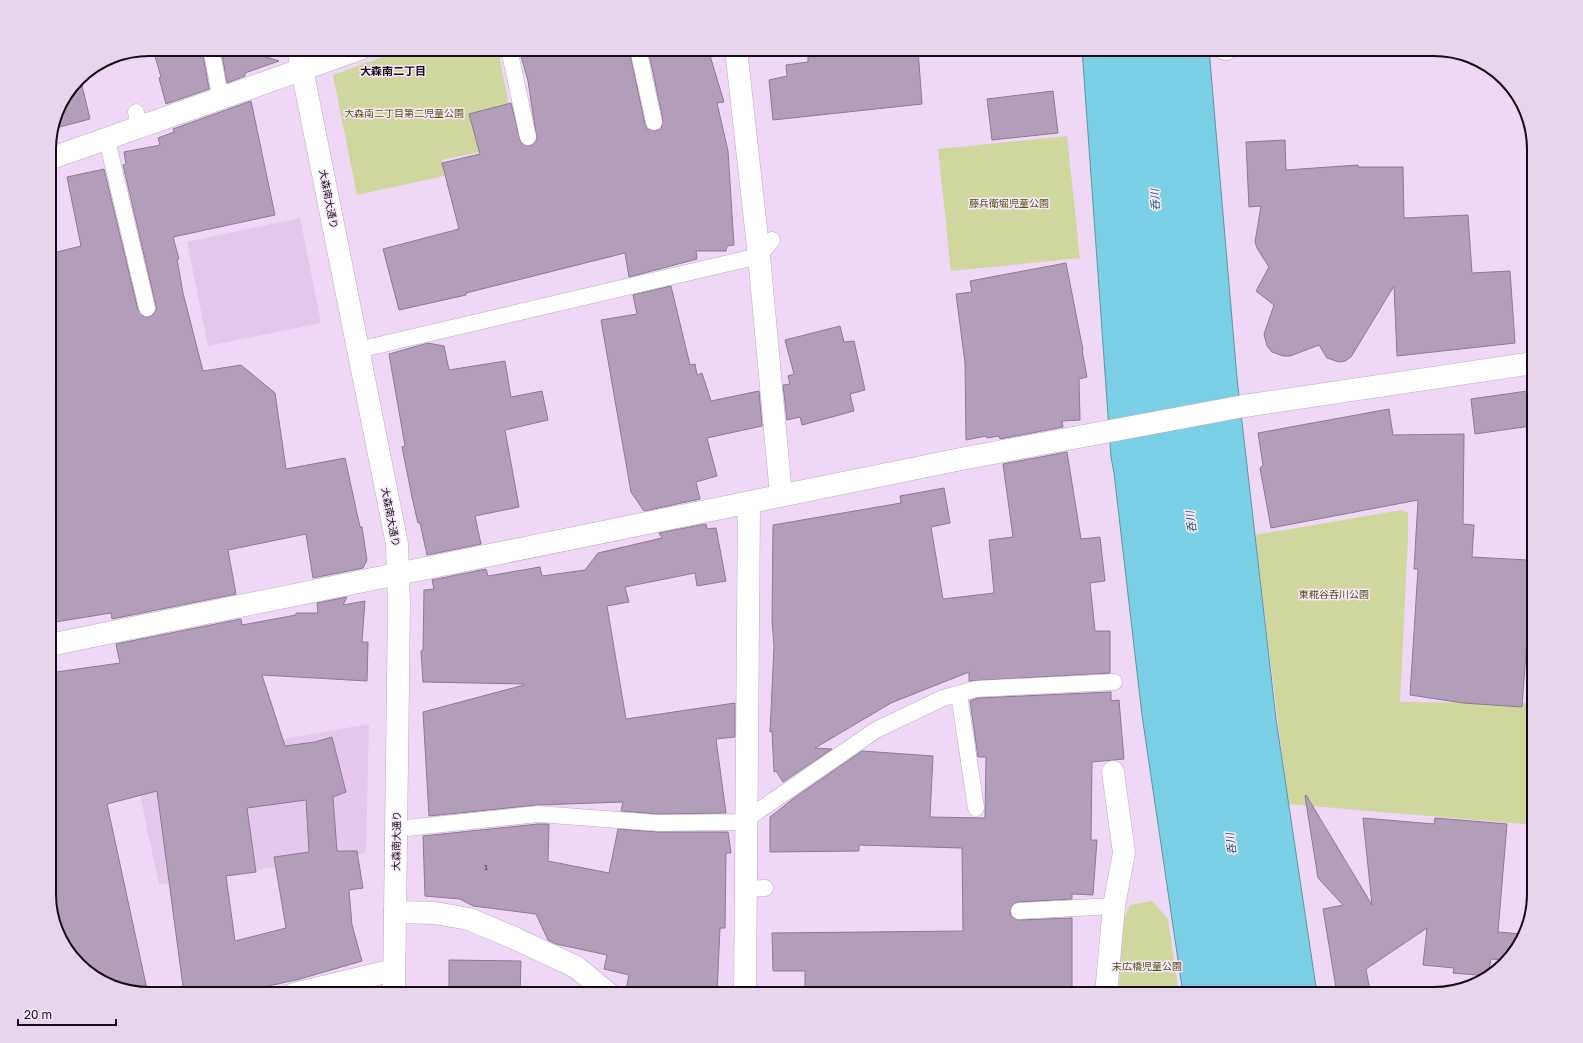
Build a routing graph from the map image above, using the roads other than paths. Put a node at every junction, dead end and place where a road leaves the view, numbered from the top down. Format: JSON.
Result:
{"nodes":[{"id":1,"x":212,"y":56,"type":"edge"},
{"id":2,"x":319,"y":56,"type":"edge"},
{"id":3,"x":511,"y":56,"type":"edge"},
{"id":4,"x":640,"y":56,"type":"edge"},
{"id":5,"x":737,"y":56,"type":"edge"},
{"id":6,"x":301,"y":59,"type":"edge"},
{"id":7,"x":221,"y":99,"type":"junction"},
{"id":8,"x":654,"y":122,"type":"dead end"},
{"id":9,"x":528,"y":137,"type":"dead end"},
{"id":10,"x":107,"y":140,"type":"junction"},
{"id":11,"x":56,"y":157,"type":"edge"},
{"id":12,"x":765,"y":248,"type":"junction"},
{"id":13,"x":146,"y":308,"type":"dead end"},
{"id":14,"x":358,"y":350,"type":"junction"},
{"id":15,"x":1527,"y":364,"type":"edge"},
{"id":16,"x":781,"y":495,"type":"junction"},
{"id":17,"x":749,"y":502,"type":"junction"},
{"id":18,"x":399,"y":573,"type":"junction"},
{"id":19,"x":56,"y":644,"type":"edge"},
{"id":20,"x":1114,"y":682,"type":"dead end"},
{"id":21,"x":959,"y":694,"type":"junction"},
{"id":22,"x":1113,"y":772,"type":"dead end"},
{"id":23,"x":976,"y":808,"type":"dead end"},
{"id":24,"x":748,"y":818,"type":"junction"},
{"id":25,"x":396,"y":829,"type":"junction"},
{"id":26,"x":1114,"y":906,"type":"junction"},
{"id":27,"x":1019,"y":911,"type":"dead end"},
{"id":28,"x":395,"y":912,"type":"junction"},
{"id":29,"x":394,"y":970,"type":"junction"},
{"id":30,"x":323,"y":987,"type":"edge"},
{"id":31,"x":394,"y":987,"type":"edge"},
{"id":32,"x":600,"y":987,"type":"edge"},
{"id":33,"x":746,"y":987,"type":"edge"},
{"id":34,"x":1107,"y":987,"type":"edge"}],
"edges":[{"from":1,"to":7,"type":"lane"},
{"from":2,"to":6,"type":"street"},
{"from":3,"to":9,"type":"lane"},
{"from":4,"to":8,"type":"lane"},
{"from":5,"to":12,"type":"street"},
{"from":6,"to":7,"type":"street"},
{"from":6,"to":14,"type":"street","name":"大森南大通り"},
{"from":7,"to":10,"type":"street"},
{"from":10,"to":11,"type":"street"},
{"from":10,"to":13,"type":"lane"},
{"from":12,"to":14,"type":"lane"},
{"from":12,"to":16,"type":"street"},
{"from":14,"to":18,"type":"street","name":"大森南大通り"},
{"from":15,"to":16,"type":"street"},
{"from":16,"to":17,"type":"street"},
{"from":17,"to":18,"type":"street"},
{"from":17,"to":24,"type":"street"},
{"from":18,"to":19,"type":"street"},
{"from":18,"to":25,"type":"street","name":"大森南大通り"},
{"from":20,"to":21,"type":"lane"},
{"from":21,"to":23,"type":"lane"},
{"from":21,"to":24,"type":"lane"},
{"from":22,"to":26,"type":"street"},
{"from":24,"to":25,"type":"lane"},
{"from":24,"to":33,"type":"street"},
{"from":25,"to":28,"type":"street","name":"大森南大通り"},
{"from":26,"to":27,"type":"lane"},
{"from":26,"to":34,"type":"street"},
{"from":28,"to":29,"type":"street","name":"大森南大通り"},
{"from":28,"to":32,"type":"street"},
{"from":29,"to":30,"type":"street"},
{"from":29,"to":31,"type":"street","name":"大森南大通り"}]}
